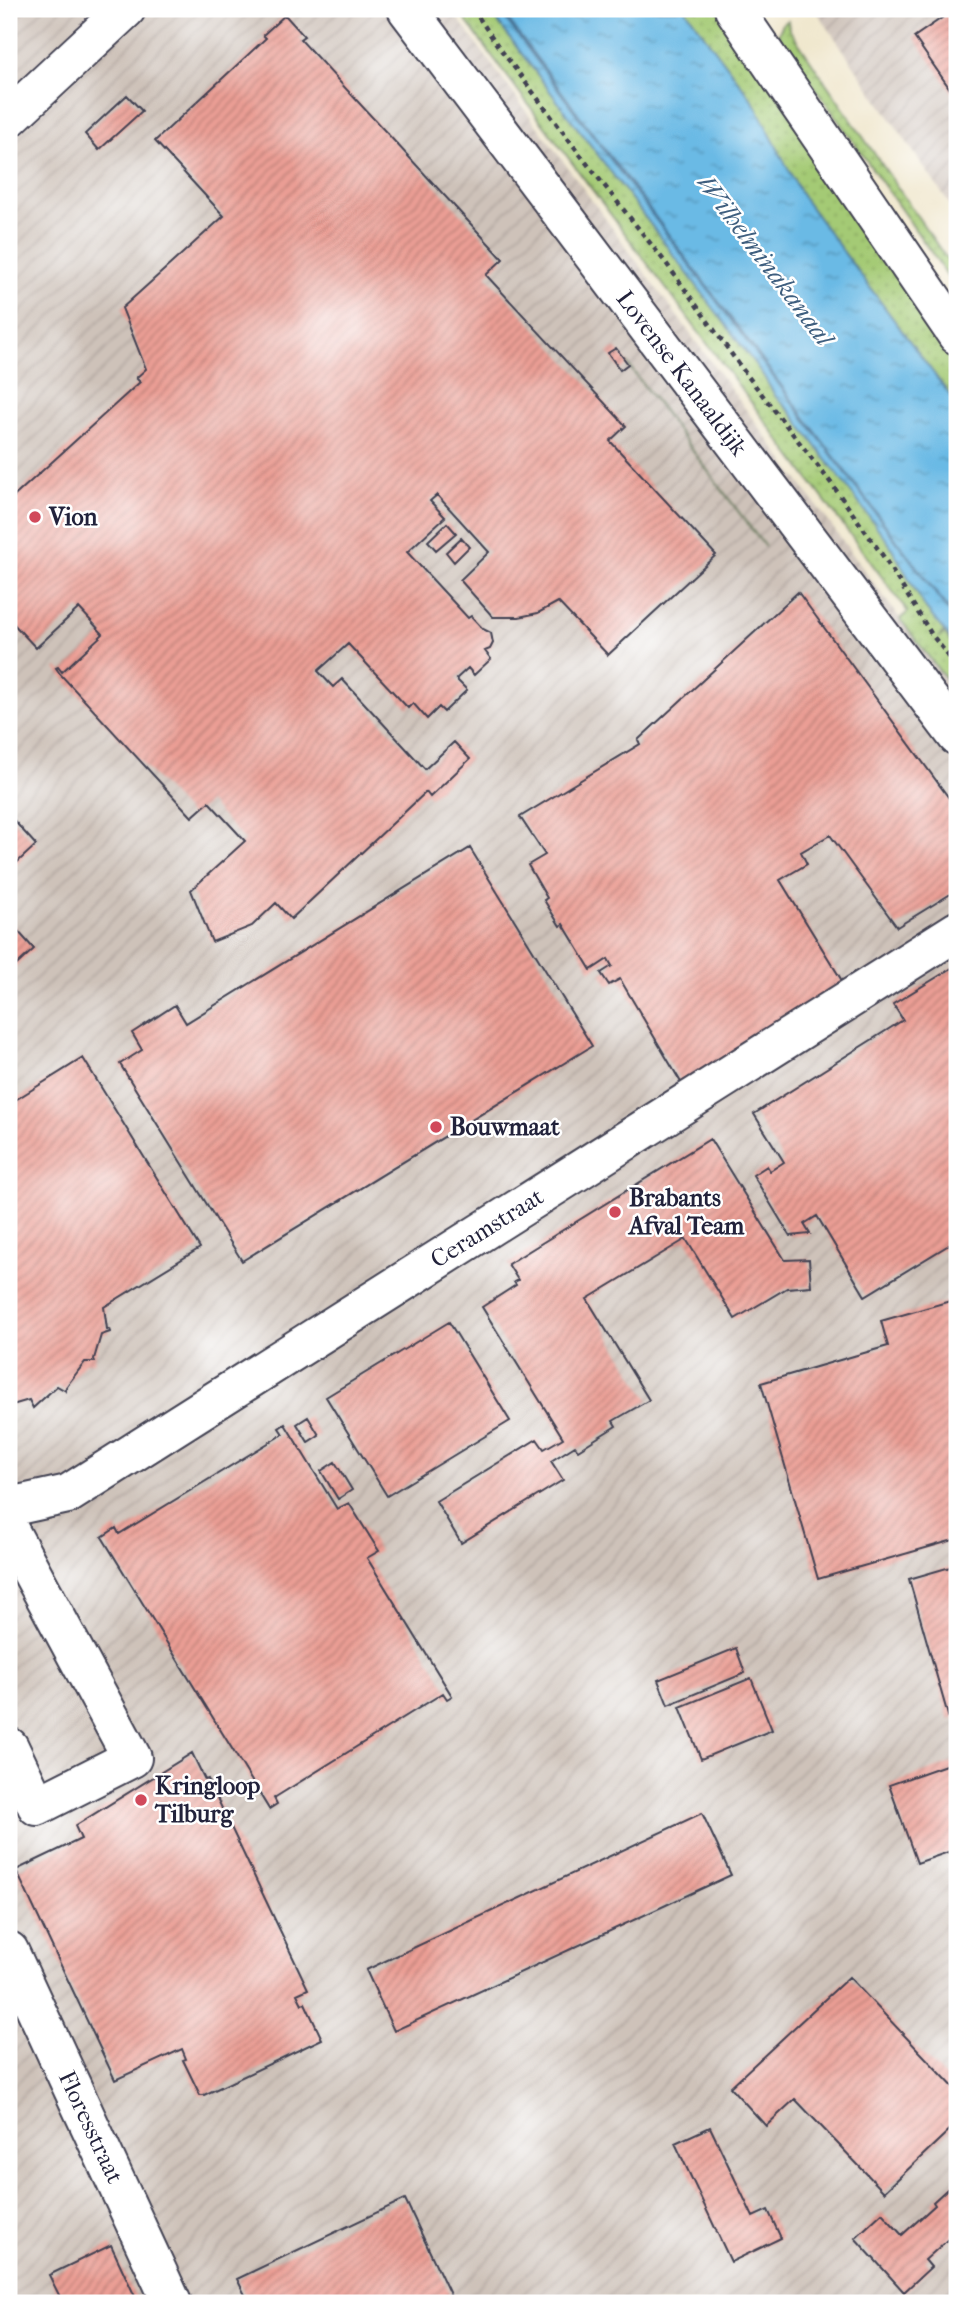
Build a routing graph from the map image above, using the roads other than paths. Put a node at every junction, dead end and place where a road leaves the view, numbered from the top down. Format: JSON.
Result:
{"nodes":[{"id":1,"x":126,"y":9,"type":"edge"},
{"id":2,"x":407,"y":9,"type":"edge"},
{"id":3,"x":734,"y":9,"type":"edge"},
{"id":4,"x":9,"y":118,"type":"edge"},
{"id":5,"x":957,"y":335,"type":"edge"},
{"id":6,"x":957,"y":736,"type":"edge"},
{"id":7,"x":957,"y":930,"type":"edge"},
{"id":8,"x":9,"y":1507,"type":"edge"},
{"id":9,"x":9,"y":1530,"type":"edge"},
{"id":10,"x":9,"y":1747,"type":"edge"},
{"id":11,"x":9,"y":1951,"type":"edge"},
{"id":12,"x":172,"y":2303,"type":"edge"}],
"edges":[{"from":1,"to":4,"type":"street"},
{"from":2,"to":6,"type":"street","name":"Lovense Kanaaldijk"},
{"from":3,"to":5,"type":"street"},
{"from":7,"to":8,"type":"street","name":"Ceramstraat"},
{"from":9,"to":10,"type":"street"},
{"from":11,"to":12,"type":"street","name":"Floresstraat"}]}
